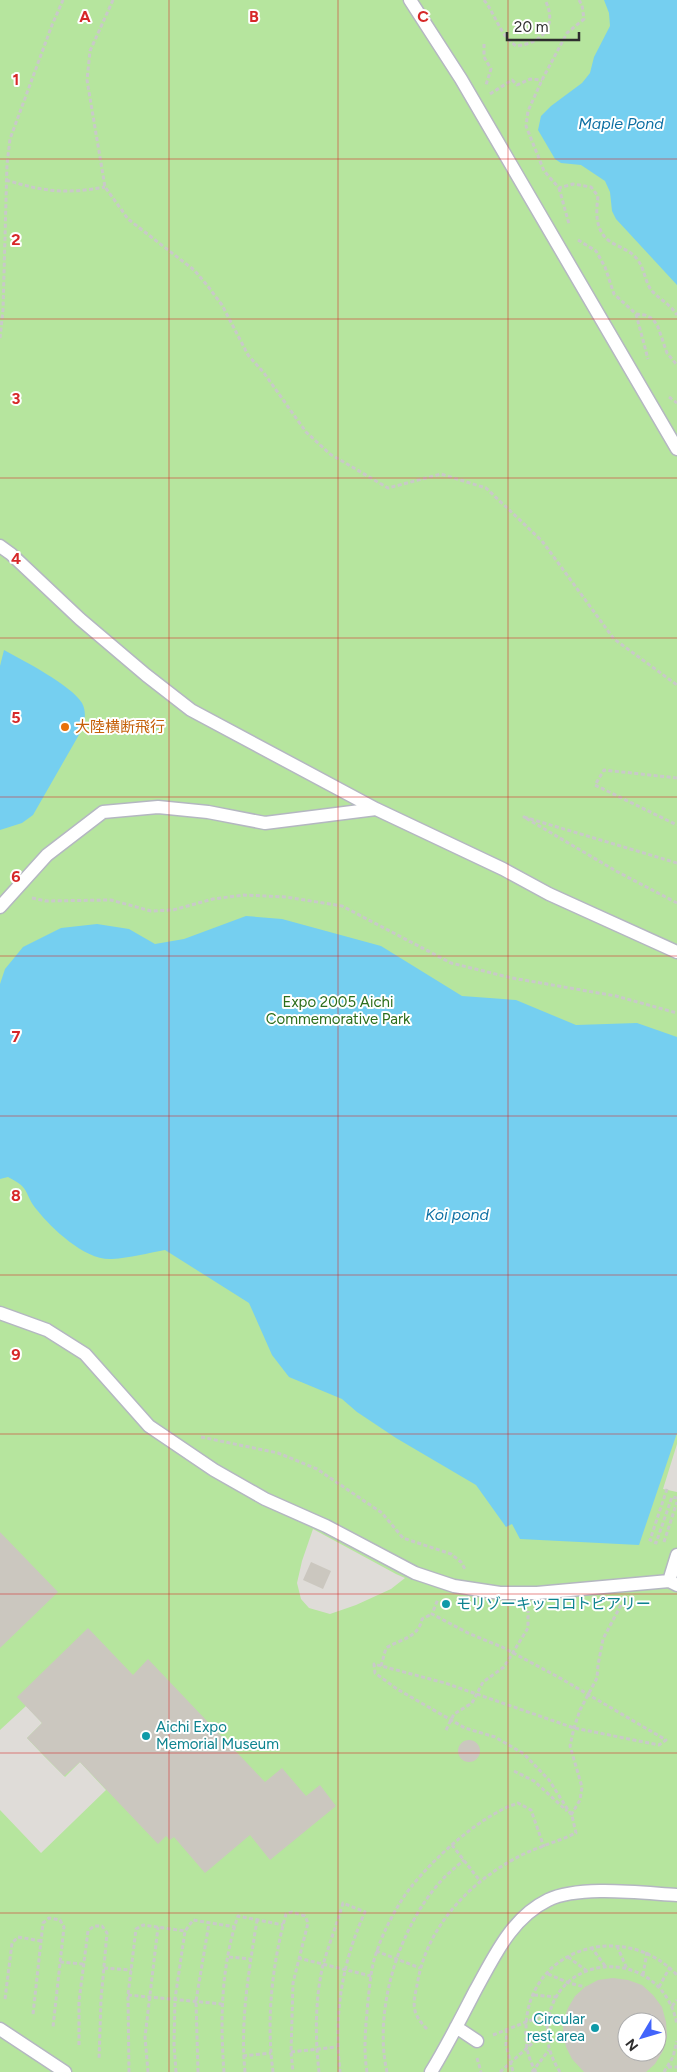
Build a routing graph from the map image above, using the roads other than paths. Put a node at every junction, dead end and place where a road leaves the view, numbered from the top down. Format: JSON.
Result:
{"nodes":[{"id":1,"x":410,"y":0,"type":"edge"},
{"id":2,"x":677,"y":449,"type":"edge"},
{"id":3,"x":0,"y":546,"type":"edge"},
{"id":4,"x":376,"y":809,"type":"junction"},
{"id":5,"x":0,"y":907,"type":"edge"},
{"id":6,"x":677,"y":952,"type":"edge"},
{"id":7,"x":0,"y":1313,"type":"edge"},
{"id":8,"x":677,"y":1555,"type":"edge"},
{"id":9,"x":673,"y":1583,"type":"edge"},
{"id":10,"x":677,"y":1895,"type":"edge"},
{"id":11,"x":456,"y":2026,"type":"junction"},
{"id":12,"x":0,"y":2029,"type":"edge"},
{"id":13,"x":477,"y":2041,"type":"road end"},
{"id":14,"x":65,"y":2072,"type":"edge"},
{"id":15,"x":431,"y":2072,"type":"edge"}],
"edges":[{"from":1,"to":2,"type":"lane"},
{"from":3,"to":4,"type":"lane"},
{"from":4,"to":5,"type":"lane"},
{"from":4,"to":6,"type":"lane"},
{"from":7,"to":9,"type":"lane"},
{"from":8,"to":9,"type":"lane"},
{"from":10,"to":11,"type":"lane"},
{"from":11,"to":13,"type":"lane"},
{"from":11,"to":15,"type":"lane"},
{"from":12,"to":14,"type":"lane"}]}
